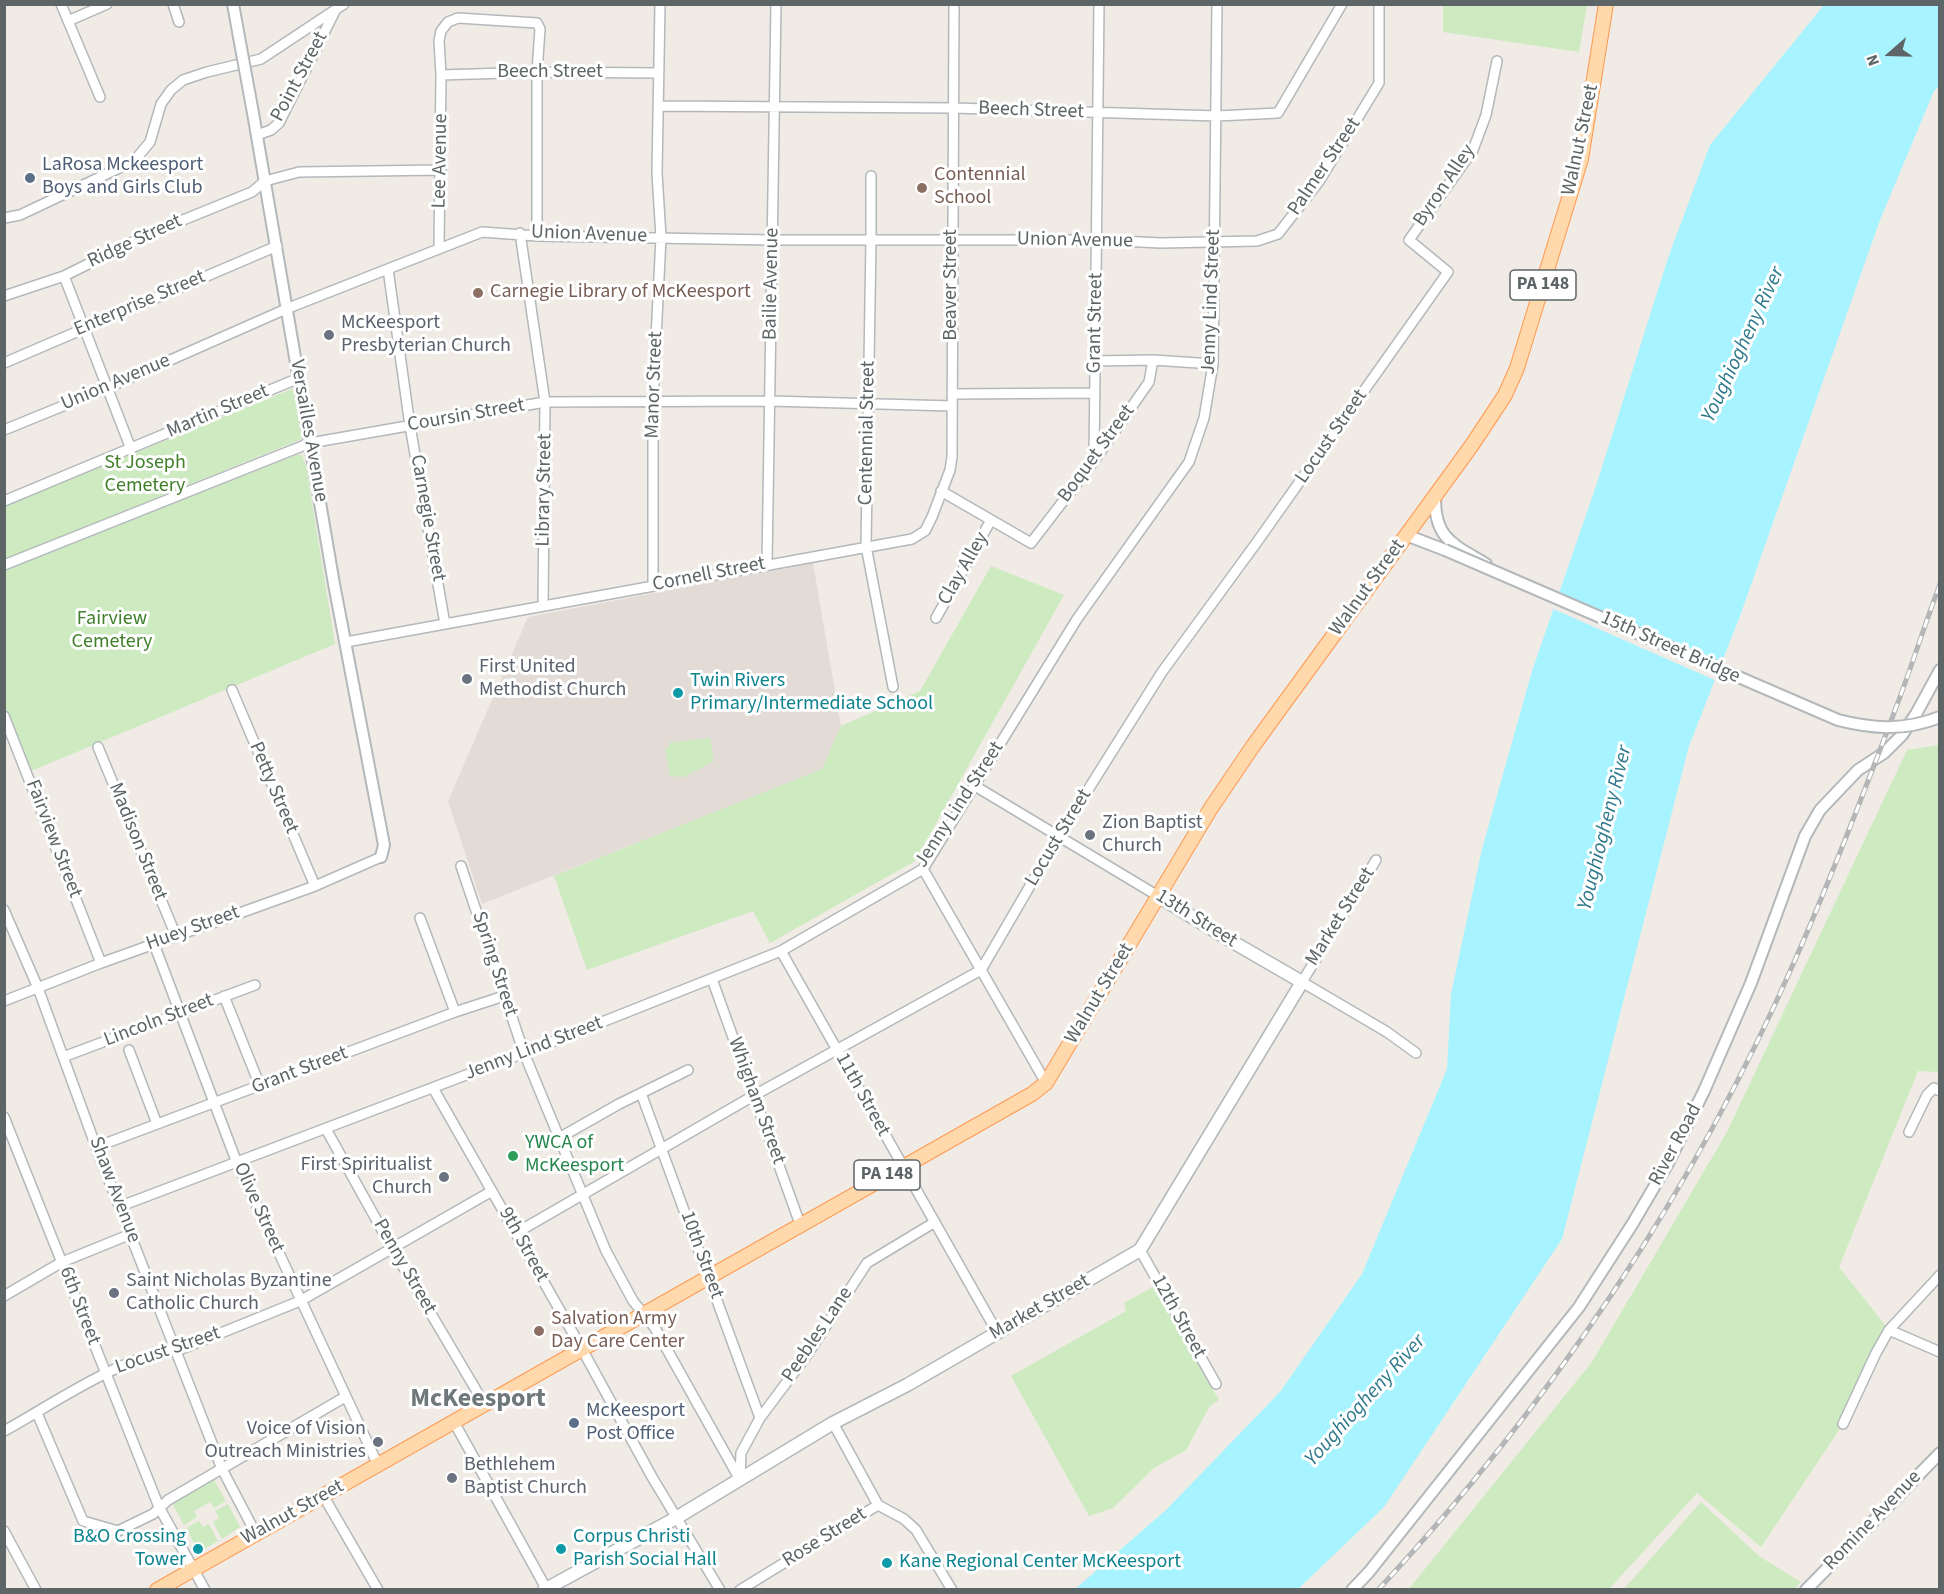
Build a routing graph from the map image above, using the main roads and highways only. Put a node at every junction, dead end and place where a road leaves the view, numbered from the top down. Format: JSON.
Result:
{"nodes":[{"id":1,"x":1606,"y":4,"type":"edge"},
{"id":2,"x":1158,"y":896,"type":"junction"},
{"id":3,"x":1302,"y":982,"type":"joint"},
{"id":4,"x":545,"y":1589,"type":"edge"},
{"id":5,"x":157,"y":1590,"type":"edge"}],
"edges":[{"from":1,"to":2,"type":"main road","name":"Walnut Street","number":"PA 148"},
{"from":2,"to":3,"type":"main road","name":"13th Street"},
{"from":2,"to":5,"type":"main road","name":"Walnut Street","number":"PA 148"},
{"from":3,"to":4,"type":"main road","name":"Market Street"}]}
